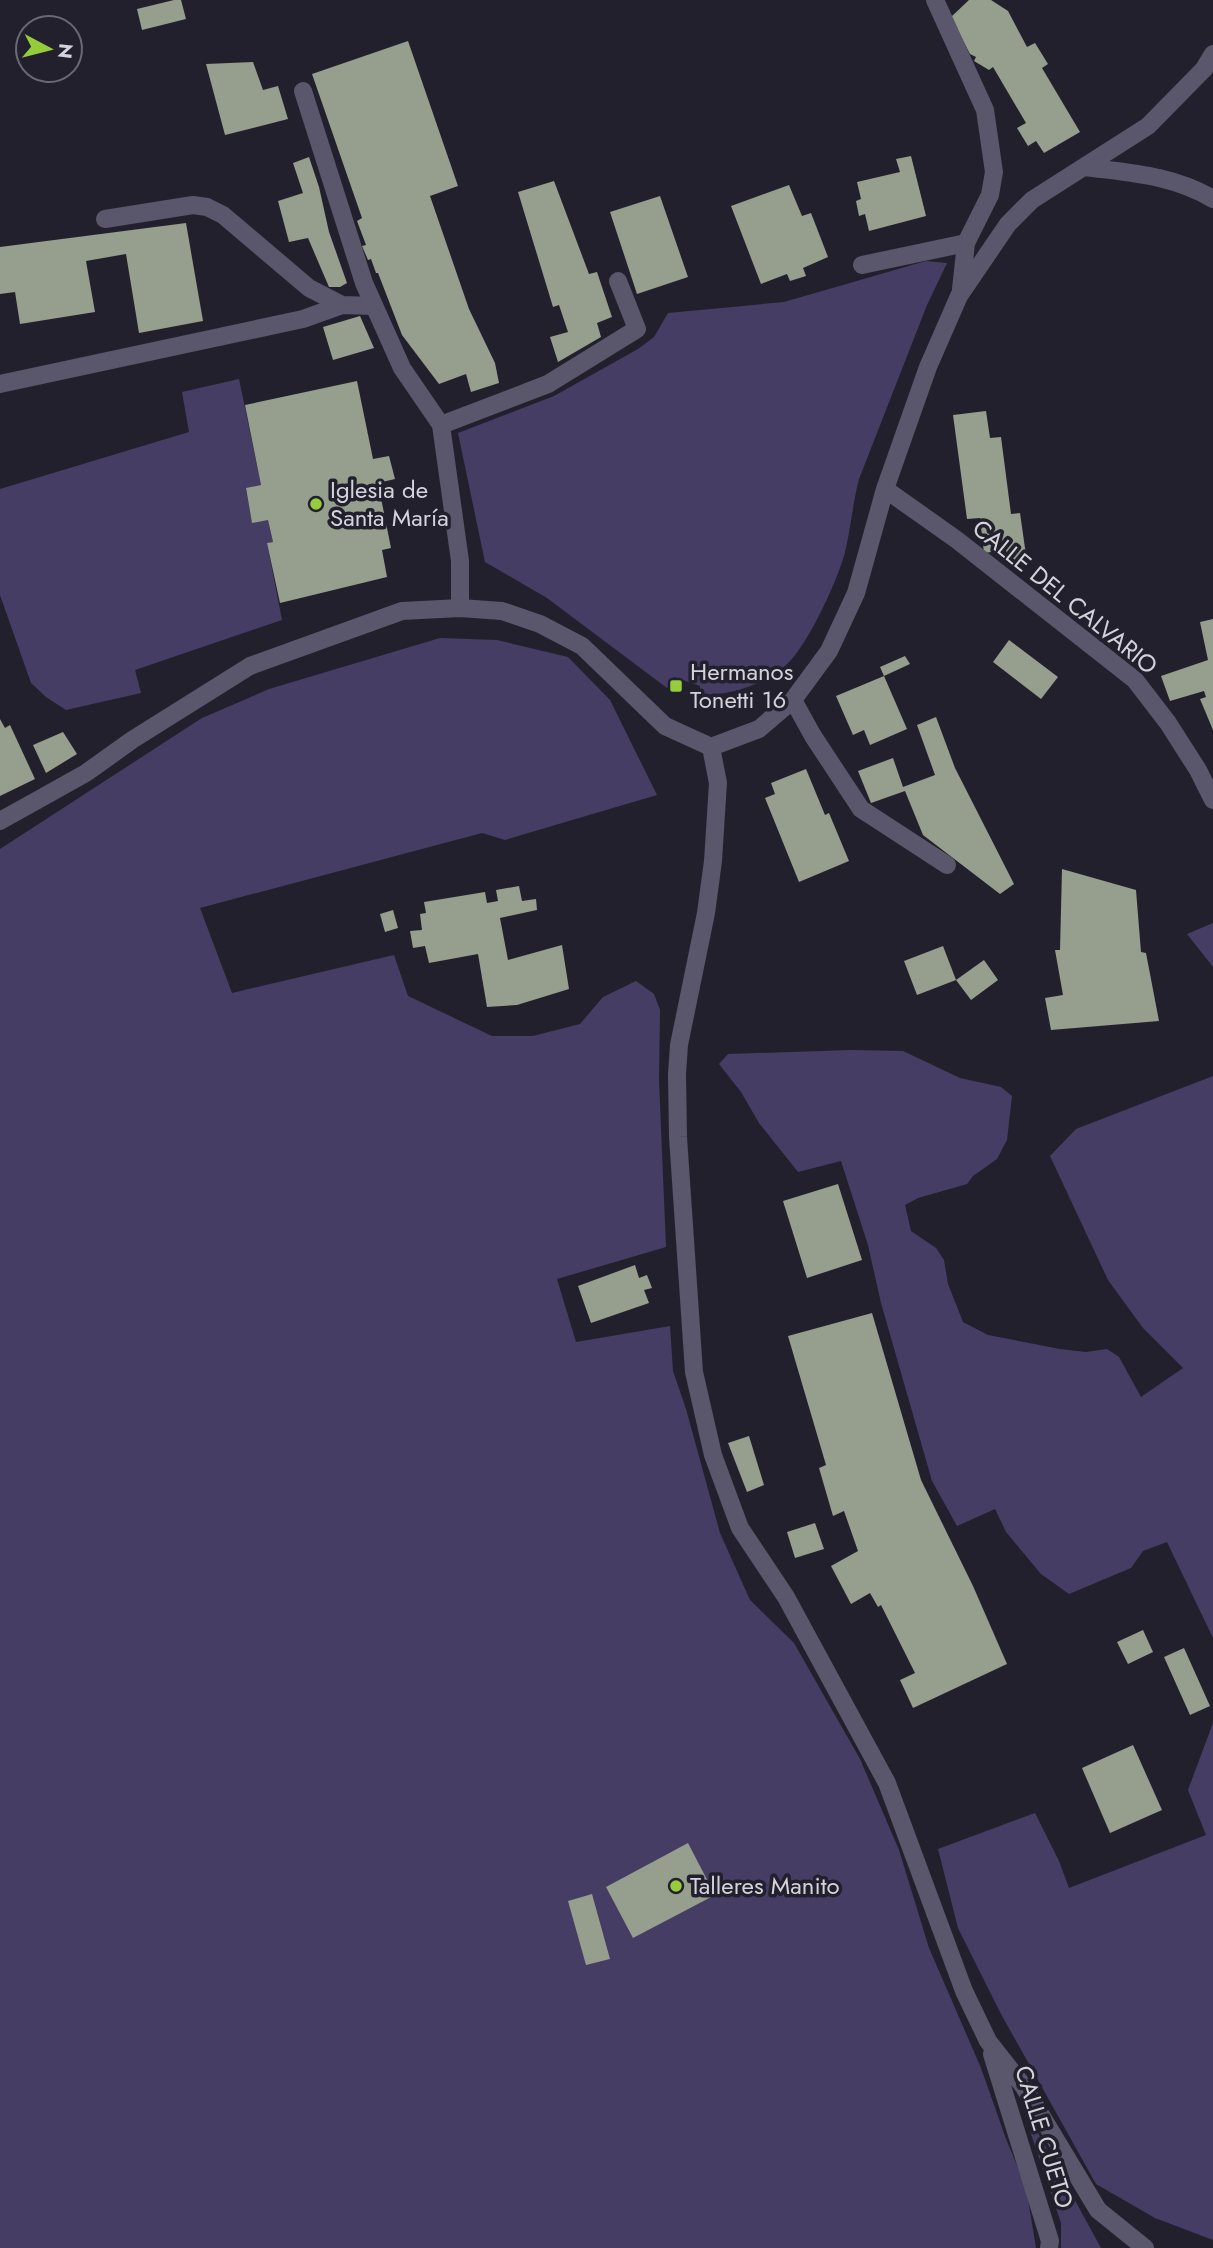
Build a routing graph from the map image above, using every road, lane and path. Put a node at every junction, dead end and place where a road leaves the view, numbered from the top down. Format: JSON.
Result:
{"nodes":[{"id":1,"x":935,"y":0,"type":"edge"},
{"id":2,"x":1213,"y":54,"type":"edge"},
{"id":3,"x":303,"y":92,"type":"dead end"},
{"id":4,"x":1085,"y":167,"type":"junction"},
{"id":5,"x":1213,"y":198,"type":"edge"},
{"id":6,"x":105,"y":219,"type":"dead end"},
{"id":7,"x":966,"y":243,"type":"junction"},
{"id":8,"x":862,"y":265,"type":"dead end"},
{"id":9,"x":618,"y":281,"type":"dead end"},
{"id":10,"x":961,"y":289,"type":"junction"},
{"id":11,"x":342,"y":305,"type":"junction"},
{"id":12,"x":374,"y":306,"type":"junction"},
{"id":13,"x":0,"y":384,"type":"edge"},
{"id":14,"x":441,"y":425,"type":"junction"},
{"id":15,"x":885,"y":489,"type":"junction"},
{"id":16,"x":460,"y":608,"type":"junction"},
{"id":17,"x":793,"y":700,"type":"junction"},
{"id":18,"x":710,"y":747,"type":"junction"},
{"id":19,"x":1213,"y":800,"type":"edge"},
{"id":20,"x":0,"y":821,"type":"edge"},
{"id":21,"x":947,"y":865,"type":"dead end"},
{"id":22,"x":988,"y":2041,"type":"junction"},
{"id":23,"x":1049,"y":2248,"type":"edge"},
{"id":24,"x":1145,"y":2248,"type":"edge"}],
"edges":[{"from":1,"to":7,"type":"street"},
{"from":2,"to":4,"type":"street"},
{"from":3,"to":12,"type":"street"},
{"from":4,"to":5,"type":"street"},
{"from":4,"to":10,"type":"street"},
{"from":6,"to":11,"type":"street"},
{"from":7,"to":8,"type":"street"},
{"from":7,"to":10,"type":"street"},
{"from":9,"to":14,"type":"street"},
{"from":10,"to":15,"type":"street"},
{"from":11,"to":12,"type":"street"},
{"from":11,"to":13,"type":"street"},
{"from":12,"to":14,"type":"street"},
{"from":14,"to":16,"type":"street"},
{"from":15,"to":17,"type":"street"},
{"from":15,"to":19,"type":"street","name":"CALLE DEL CALVARIO"},
{"from":16,"to":18,"type":"street"},
{"from":16,"to":20,"type":"street"},
{"from":17,"to":18,"type":"street"},
{"from":17,"to":21,"type":"street"},
{"from":18,"to":22,"type":"street"},
{"from":22,"to":23,"type":"street","name":"CALLE CUETO"},
{"from":22,"to":24,"type":"street"}]}
